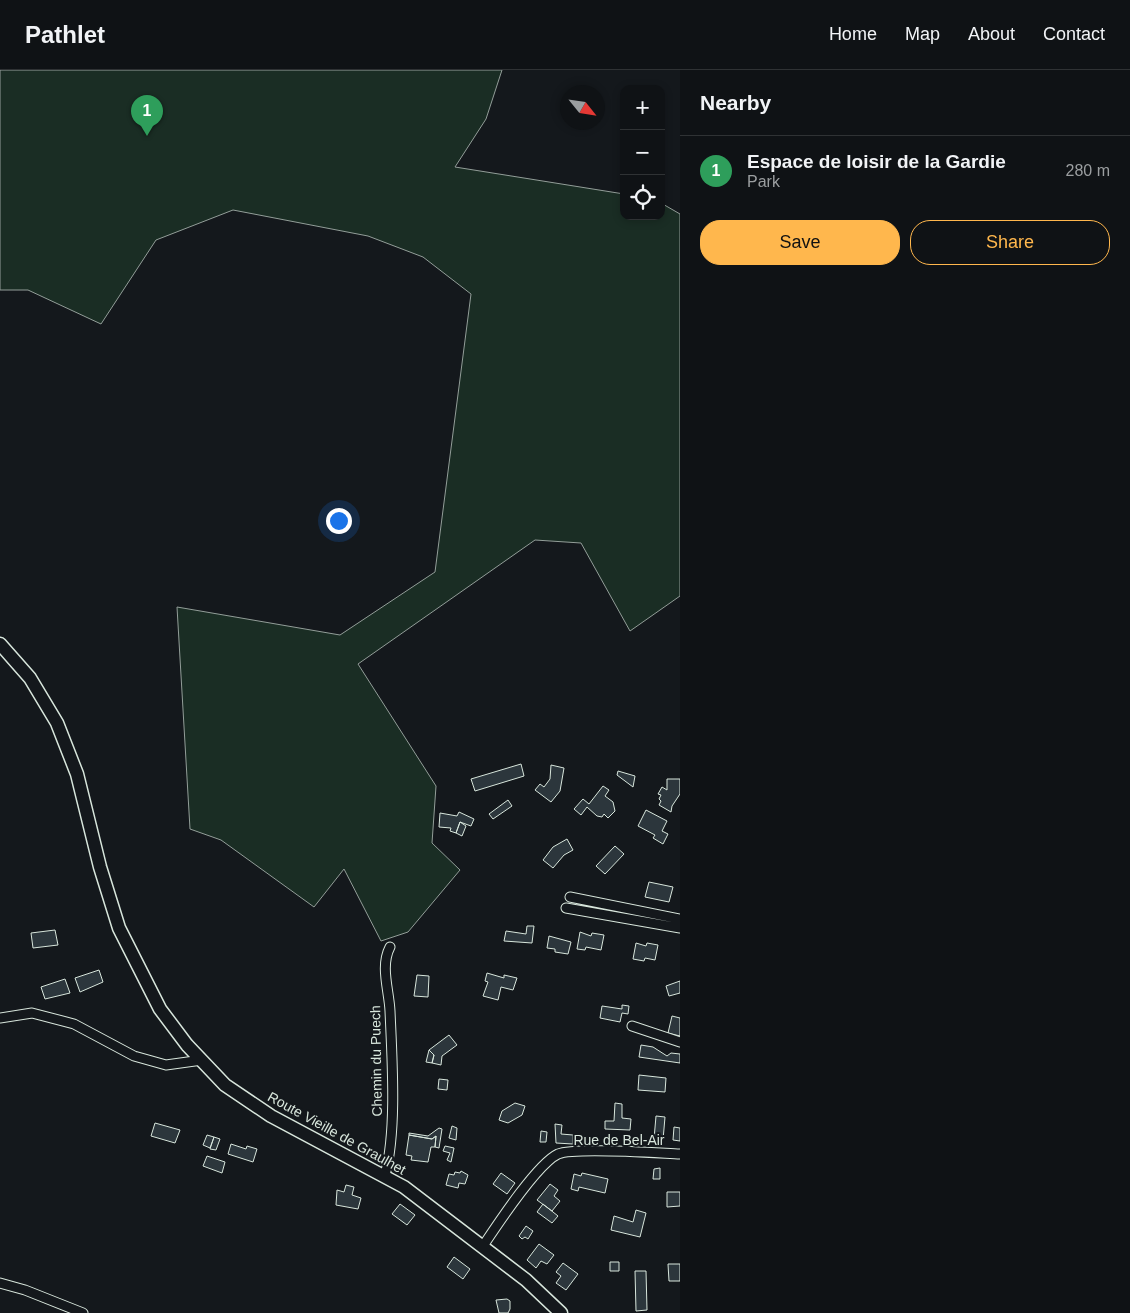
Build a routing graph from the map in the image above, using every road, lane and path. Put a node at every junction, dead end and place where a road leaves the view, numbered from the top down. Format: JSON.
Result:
{"nodes":[{"id":1,"x":0,"y":644,"type":"edge"},
{"id":2,"x":570,"y":897,"type":"dead end"},
{"id":3,"x":566,"y":908,"type":"dead end"},
{"id":4,"x":680,"y":919,"type":"edge"},
{"id":5,"x":680,"y":928,"type":"edge"},
{"id":6,"x":390,"y":947,"type":"dead end"},
{"id":7,"x":0,"y":1018,"type":"edge"},
{"id":8,"x":632,"y":1026,"type":"dead end"},
{"id":9,"x":680,"y":1042,"type":"edge"},
{"id":10,"x":202,"y":1060,"type":"junction"},
{"id":11,"x":680,"y":1154,"type":"edge"},
{"id":12,"x":385,"y":1175,"type":"junction"},
{"id":13,"x":483,"y":1246,"type":"junction"},
{"id":14,"x":0,"y":1284,"type":"edge"},
{"id":15,"x":83,"y":1313,"type":"edge"},
{"id":16,"x":561,"y":1313,"type":"edge"}],
"edges":[{"from":1,"to":10,"type":"main road","name":"Route Vieille de Graulhet"},
{"from":2,"to":4,"type":"street"},
{"from":3,"to":5,"type":"street"},
{"from":6,"to":12,"type":"street","name":"Chemin du Puech"},
{"from":7,"to":10,"type":"street"},
{"from":8,"to":9,"type":"street"},
{"from":10,"to":12,"type":"main road","name":"Route Vieille de Graulhet"},
{"from":11,"to":13,"type":"street","name":"Rue de Bel-Air"},
{"from":12,"to":13,"type":"main road","name":"Route Vieille de Graulhet"},
{"from":13,"to":16,"type":"main road","name":"Route Vieille de Graulhet"},
{"from":14,"to":15,"type":"street"}]}
